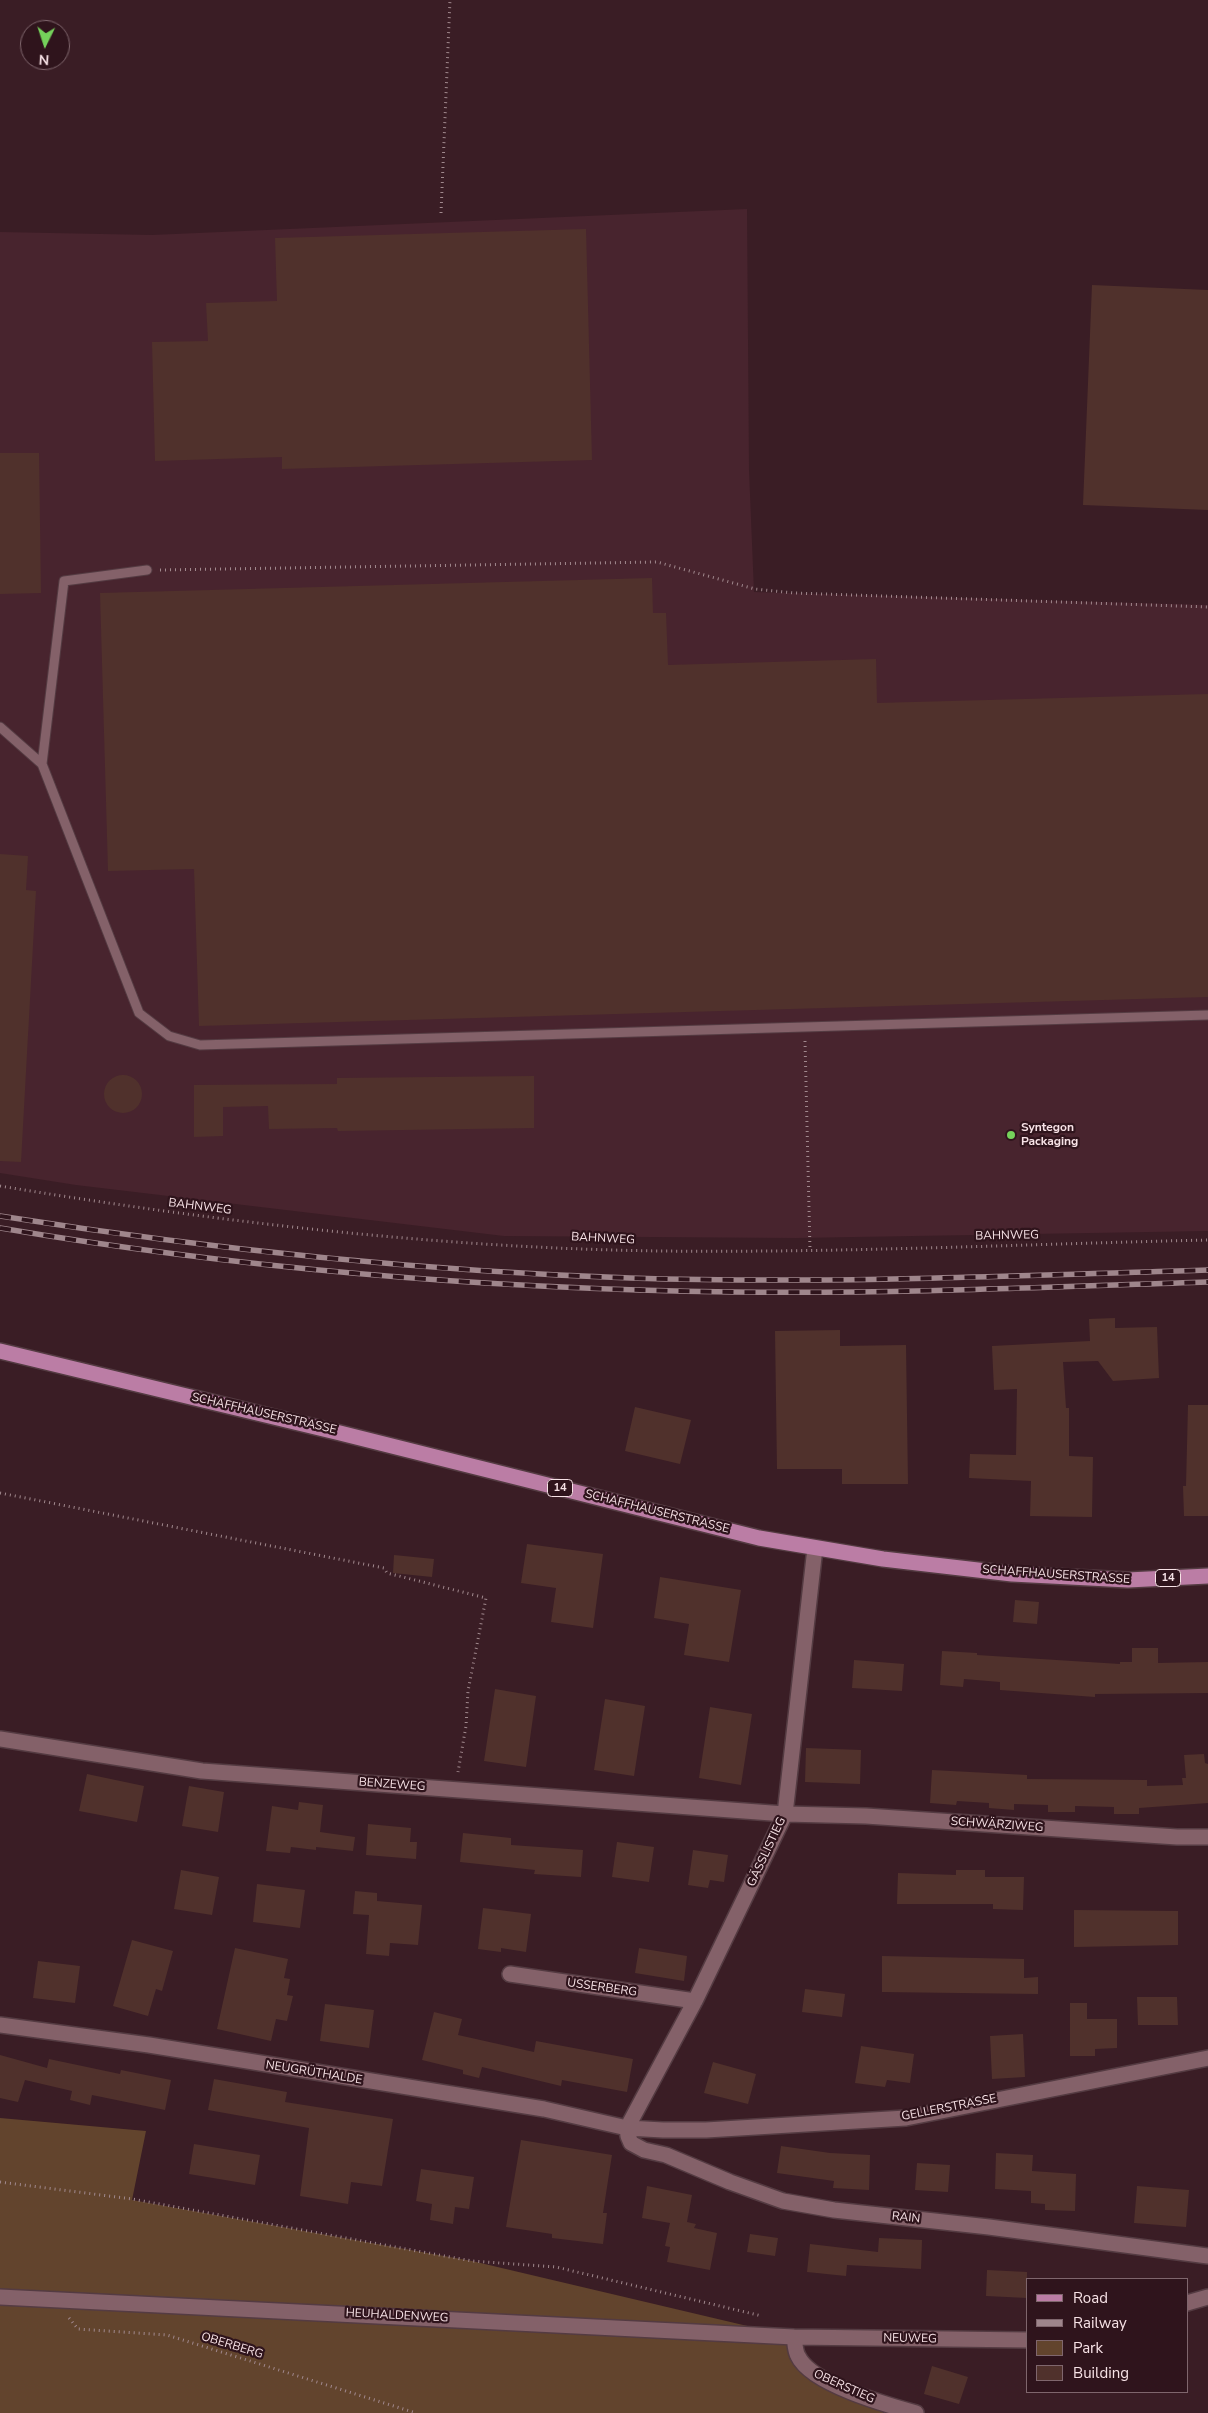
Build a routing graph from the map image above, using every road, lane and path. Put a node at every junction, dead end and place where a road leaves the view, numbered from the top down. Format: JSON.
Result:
{"nodes":[{"id":1,"x":450,"y":0,"type":"edge"},
{"id":2,"x":441,"y":213,"type":"dead end"},
{"id":3,"x":147,"y":570,"type":"joint"},
{"id":4,"x":1208,"y":607,"type":"edge"},
{"id":5,"x":0,"y":726,"type":"edge"},
{"id":6,"x":42,"y":764,"type":"junction"},
{"id":7,"x":1208,"y":1015,"type":"edge"},
{"id":8,"x":805,"y":1027,"type":"junction"},
{"id":9,"x":0,"y":1186,"type":"edge"},
{"id":10,"x":1208,"y":1240,"type":"edge"},
{"id":11,"x":810,"y":1250,"type":"junction"},
{"id":12,"x":0,"y":1351,"type":"edge"},
{"id":13,"x":0,"y":1493,"type":"edge"},
{"id":14,"x":815,"y":1548,"type":"junction"},
{"id":15,"x":1208,"y":1576,"type":"edge"},
{"id":16,"x":0,"y":1739,"type":"edge"},
{"id":17,"x":456,"y":1790,"type":"junction"},
{"id":18,"x":785,"y":1814,"type":"junction"},
{"id":19,"x":1208,"y":1837,"type":"edge"},
{"id":20,"x":510,"y":1974,"type":"dead end"},
{"id":21,"x":695,"y":2001,"type":"junction"},
{"id":22,"x":0,"y":2025,"type":"edge"},
{"id":23,"x":1208,"y":2058,"type":"edge"},
{"id":24,"x":627,"y":2128,"type":"junction"},
{"id":25,"x":0,"y":2182,"type":"edge"},
{"id":26,"x":1208,"y":2256,"type":"edge"},
{"id":27,"x":0,"y":2296,"type":"edge"},
{"id":28,"x":1208,"y":2297,"type":"edge"},
{"id":29,"x":52,"y":2298,"type":"junction"},
{"id":30,"x":1188,"y":2303,"type":"edge"},
{"id":31,"x":765,"y":2316,"type":"dead end"},
{"id":32,"x":794,"y":2337,"type":"junction"},
{"id":33,"x":1026,"y":2340,"type":"edge"},
{"id":34,"x":416,"y":2413,"type":"edge"},
{"id":35,"x":916,"y":2413,"type":"edge"}],
"edges":[{"from":1,"to":2,"type":"path"},
{"from":3,"to":4,"type":"path"},
{"from":3,"to":6,"type":"lane"},
{"from":5,"to":6,"type":"lane"},
{"from":6,"to":8,"type":"lane"},
{"from":7,"to":8,"type":"lane"},
{"from":8,"to":11,"type":"path"},
{"from":9,"to":11,"type":"path","name":"BAHNWEG"},
{"from":10,"to":11,"type":"path","name":"BAHNWEG"},
{"from":12,"to":14,"type":"main road","name":"SCHAFFHAUSERSTRASSE","number":"14"},
{"from":13,"to":17,"type":"path"},
{"from":14,"to":15,"type":"main road","name":"SCHAFFHAUSERSTRASSE","number":"14"},
{"from":14,"to":18,"type":"street","name":"GÄSSLISTIEG"},
{"from":16,"to":17,"type":"street","name":"BENZEWEG"},
{"from":17,"to":18,"type":"street","name":"BENZEWEG"},
{"from":18,"to":19,"type":"street","name":"SCHWÄRZIWEG"},
{"from":18,"to":21,"type":"street","name":"GÄSSLISTIEG"},
{"from":20,"to":21,"type":"street","name":"USSERBERG"},
{"from":21,"to":24,"type":"street","name":"GÄSSLISTIEG"},
{"from":22,"to":24,"type":"street","name":"NEUGRÜTHALDE"},
{"from":23,"to":24,"type":"street","name":"GELLERSTRASSE"},
{"from":24,"to":26,"type":"street","name":"RAIN"},
{"from":25,"to":31,"type":"path"},
{"from":27,"to":29,"type":"street","name":"HEUHALDENWEG"},
{"from":28,"to":30,"type":"street"},
{"from":29,"to":32,"type":"street","name":"HEUHALDENWEG"},
{"from":29,"to":34,"type":"path","name":"OBERBERG"},
{"from":32,"to":33,"type":"street","name":"NEUWEG"},
{"from":32,"to":35,"type":"street","name":"OBERSTIEG"}]}
